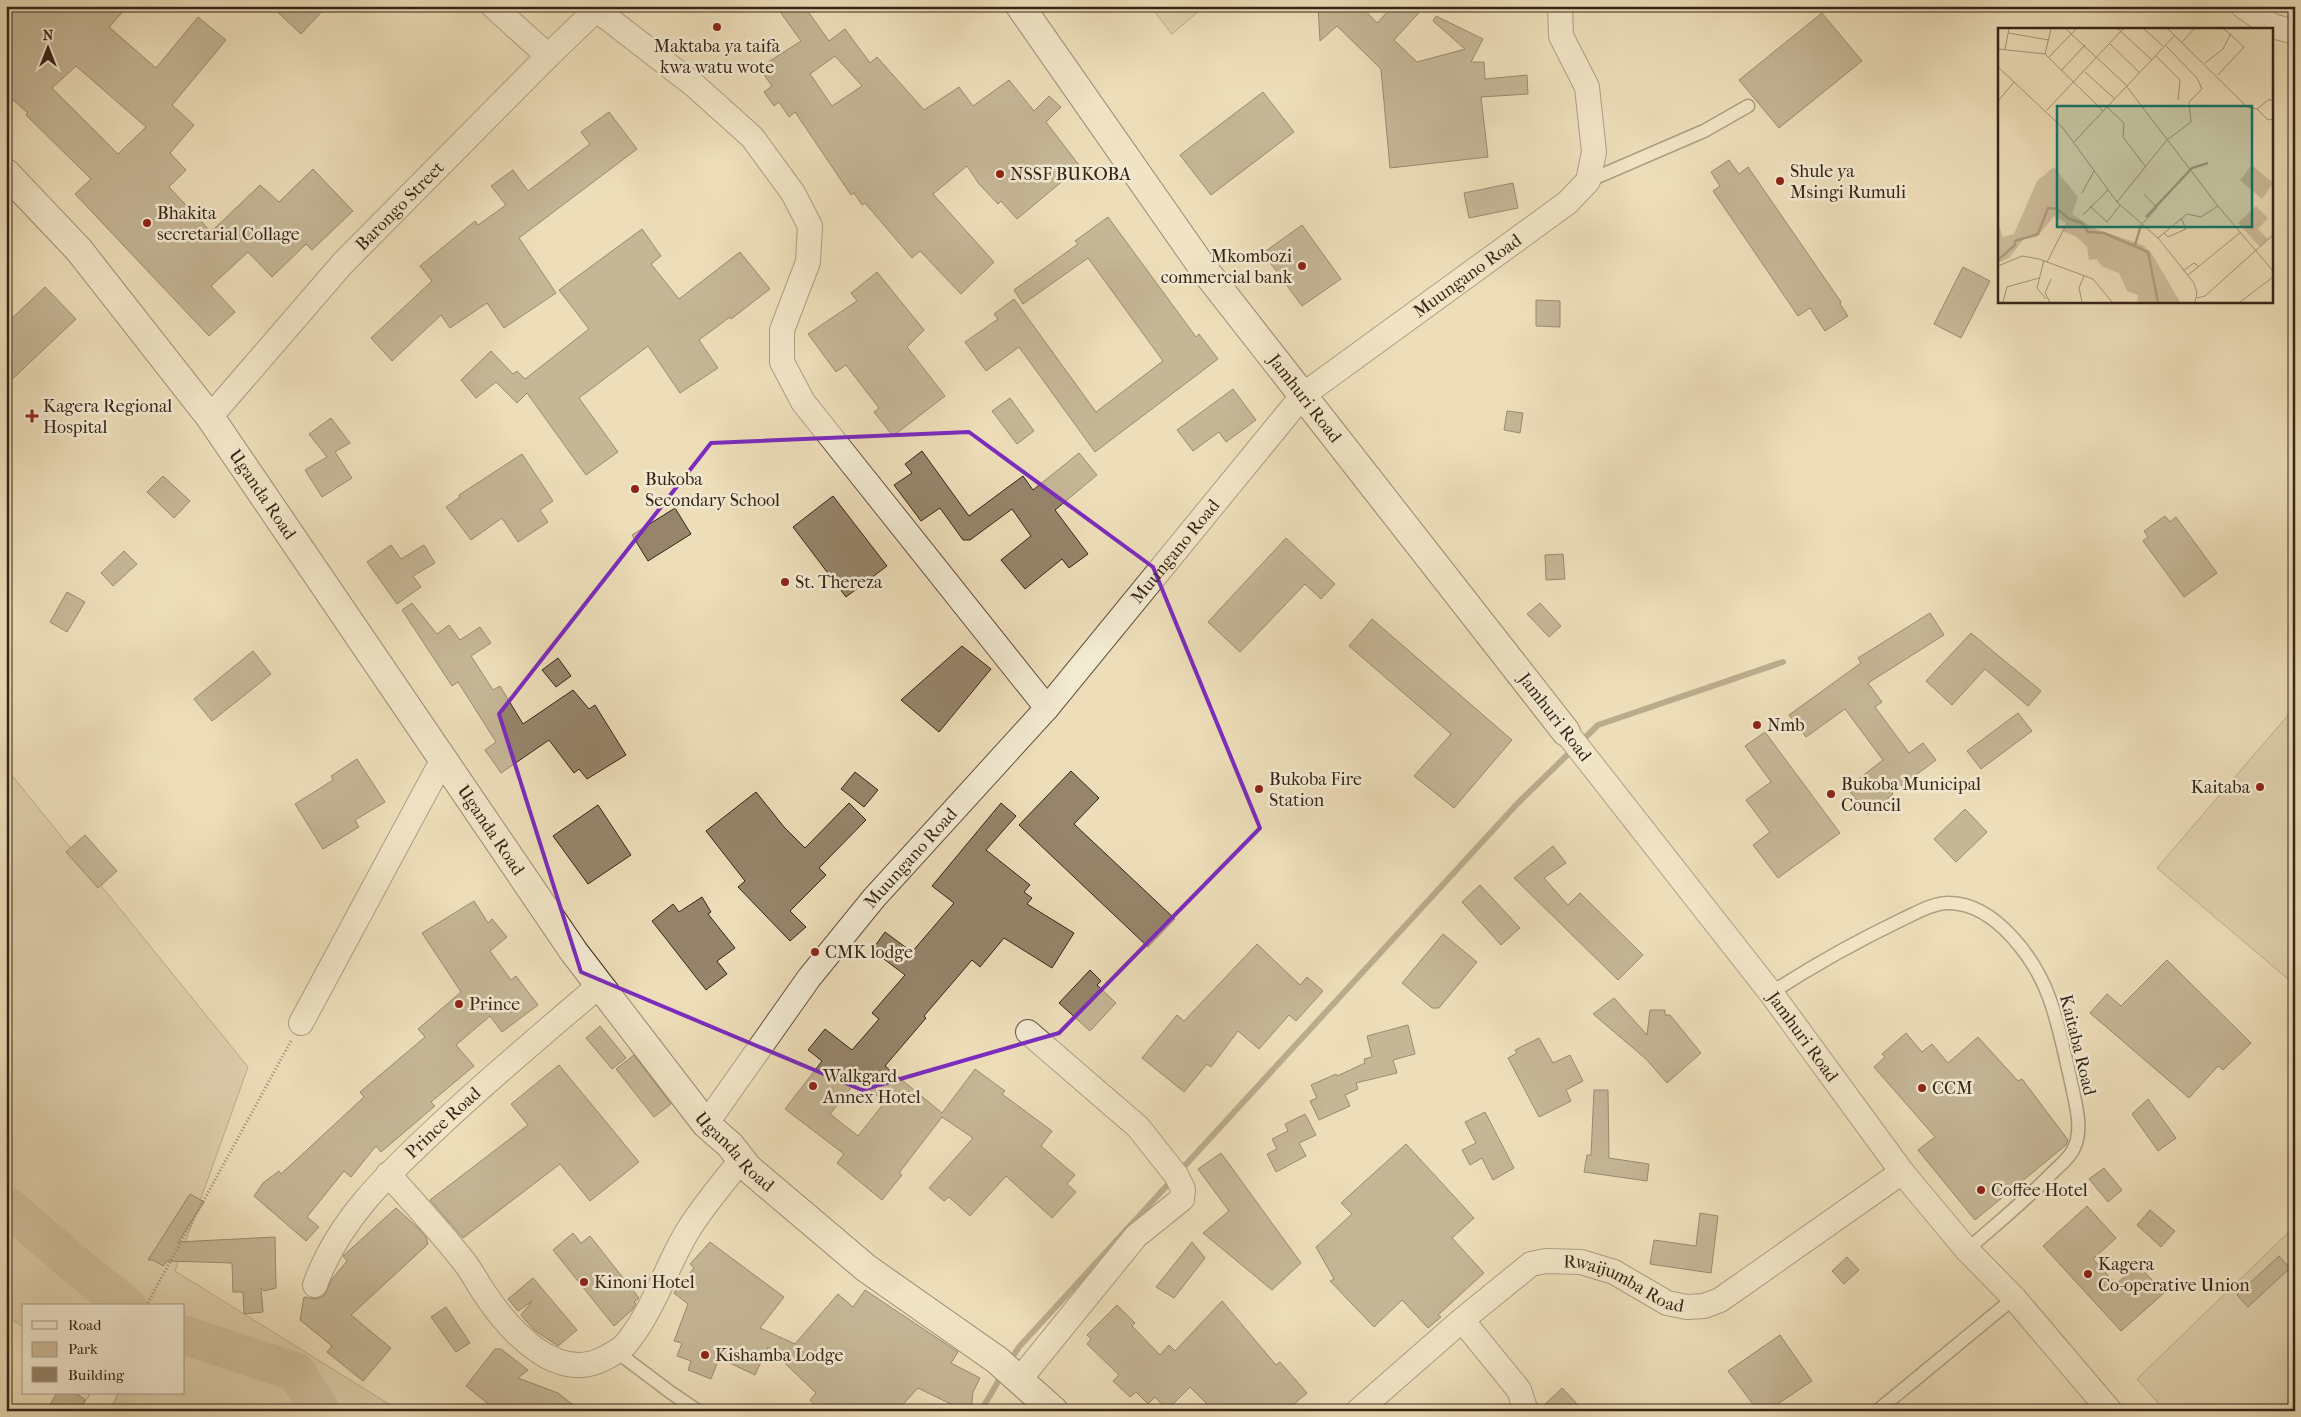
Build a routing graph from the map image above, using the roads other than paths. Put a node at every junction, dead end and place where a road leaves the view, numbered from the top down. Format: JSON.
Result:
{"nodes":[{"id":1,"x":493,"y":6,"type":"edge"},
{"id":2,"x":1020,"y":6,"type":"edge"},
{"id":3,"x":1560,"y":6,"type":"edge"},
{"id":4,"x":2243,"y":6,"type":"edge"},
{"id":5,"x":598,"y":8,"type":"edge"},
{"id":6,"x":2295,"y":32,"type":"edge"},
{"id":7,"x":548,"y":56,"type":"junction"},
{"id":8,"x":1748,"y":106,"type":"dead end"},
{"id":9,"x":6,"y":173,"type":"edge"},
{"id":10,"x":1588,"y":182,"type":"junction"},
{"id":11,"x":1303,"y":395,"type":"junction"},
{"id":12,"x":210,"y":417,"type":"junction"},
{"id":13,"x":1047,"y":708,"type":"junction"},
{"id":14,"x":1566,"y":732,"type":"joint"},
{"id":15,"x":443,"y":759,"type":"junction"},
{"id":16,"x":600,"y":985,"type":"junction"},
{"id":17,"x":1771,"y":993,"type":"junction"},
{"id":18,"x":301,"y":1023,"type":"road end"},
{"id":19,"x":1028,"y":1032,"type":"dead end"},
{"id":20,"x":706,"y":1124,"type":"junction"},
{"id":21,"x":741,"y":1160,"type":"junction"},
{"id":22,"x":1902,"y":1172,"type":"junction"},
{"id":23,"x":388,"y":1174,"type":"junction"},
{"id":24,"x":1967,"y":1250,"type":"junction"},
{"id":25,"x":315,"y":1285,"type":"dead end"},
{"id":26,"x":2014,"y":1298,"type":"junction"},
{"id":27,"x":1462,"y":1320,"type":"junction"},
{"id":28,"x":617,"y":1352,"type":"junction"},
{"id":29,"x":1020,"y":1379,"type":"junction"},
{"id":30,"x":104,"y":1394,"type":"edge"},
{"id":31,"x":94,"y":1411,"type":"edge"},
{"id":32,"x":698,"y":1411,"type":"edge"},
{"id":33,"x":1054,"y":1411,"type":"edge"},
{"id":34,"x":1358,"y":1411,"type":"edge"},
{"id":35,"x":1526,"y":1411,"type":"edge"},
{"id":36,"x":1877,"y":1411,"type":"edge"},
{"id":37,"x":2110,"y":1411,"type":"edge"}],
"edges":[{"from":1,"to":7,"type":"street"},
{"from":2,"to":11,"type":"main road","name":"Jamhuri Road"},
{"from":3,"to":10,"type":"street"},
{"from":4,"to":6,"type":"street"},
{"from":5,"to":7,"type":"street","name":"Barongo Street"},
{"from":5,"to":13,"type":"street"},
{"from":7,"to":12,"type":"street","name":"Barongo Street"},
{"from":8,"to":10,"type":"lane"},
{"from":9,"to":12,"type":"main road","name":"Uganda Road"},
{"from":10,"to":11,"type":"street","name":"Muungano Road"},
{"from":11,"to":13,"type":"street","name":"Muungano Road"},
{"from":11,"to":14,"type":"main road","name":"Jamhuri Road"},
{"from":12,"to":15,"type":"main road","name":"Uganda Road"},
{"from":13,"to":20,"type":"street","name":"Muungano Road"},
{"from":14,"to":17,"type":"street","name":"Jamhuri Road"},
{"from":15,"to":16,"type":"main road","name":"Uganda Road"},
{"from":15,"to":18,"type":"street"},
{"from":16,"to":20,"type":"main road","name":"Uganda Road"},
{"from":16,"to":23,"type":"street","name":"Prince Road"},
{"from":17,"to":22,"type":"street","name":"Jamhuri Road"},
{"from":17,"to":24,"type":"lane","name":"Kaitaba Road"},
{"from":19,"to":29,"type":"street"},
{"from":20,"to":21,"type":"main road","name":"Uganda Road"},
{"from":21,"to":28,"type":"street"},
{"from":21,"to":29,"type":"main road","name":"Uganda Road"},
{"from":22,"to":24,"type":"street","name":"Jamhuri Road"},
{"from":22,"to":27,"type":"street","name":"Rwaijumba Road"},
{"from":23,"to":25,"type":"street","name":"Prince Road"},
{"from":23,"to":28,"type":"street"},
{"from":24,"to":26,"type":"street","name":"Jamhuri Road"},
{"from":26,"to":36,"type":"lane"},
{"from":26,"to":37,"type":"street","name":"Jamhuri Road"},
{"from":27,"to":34,"type":"street","name":"Rwaijumba Road"},
{"from":27,"to":35,"type":"street"},
{"from":28,"to":32,"type":"lane"},
{"from":29,"to":33,"type":"main road","name":"Uganda Road"},
{"from":30,"to":31,"type":"street"}]}
